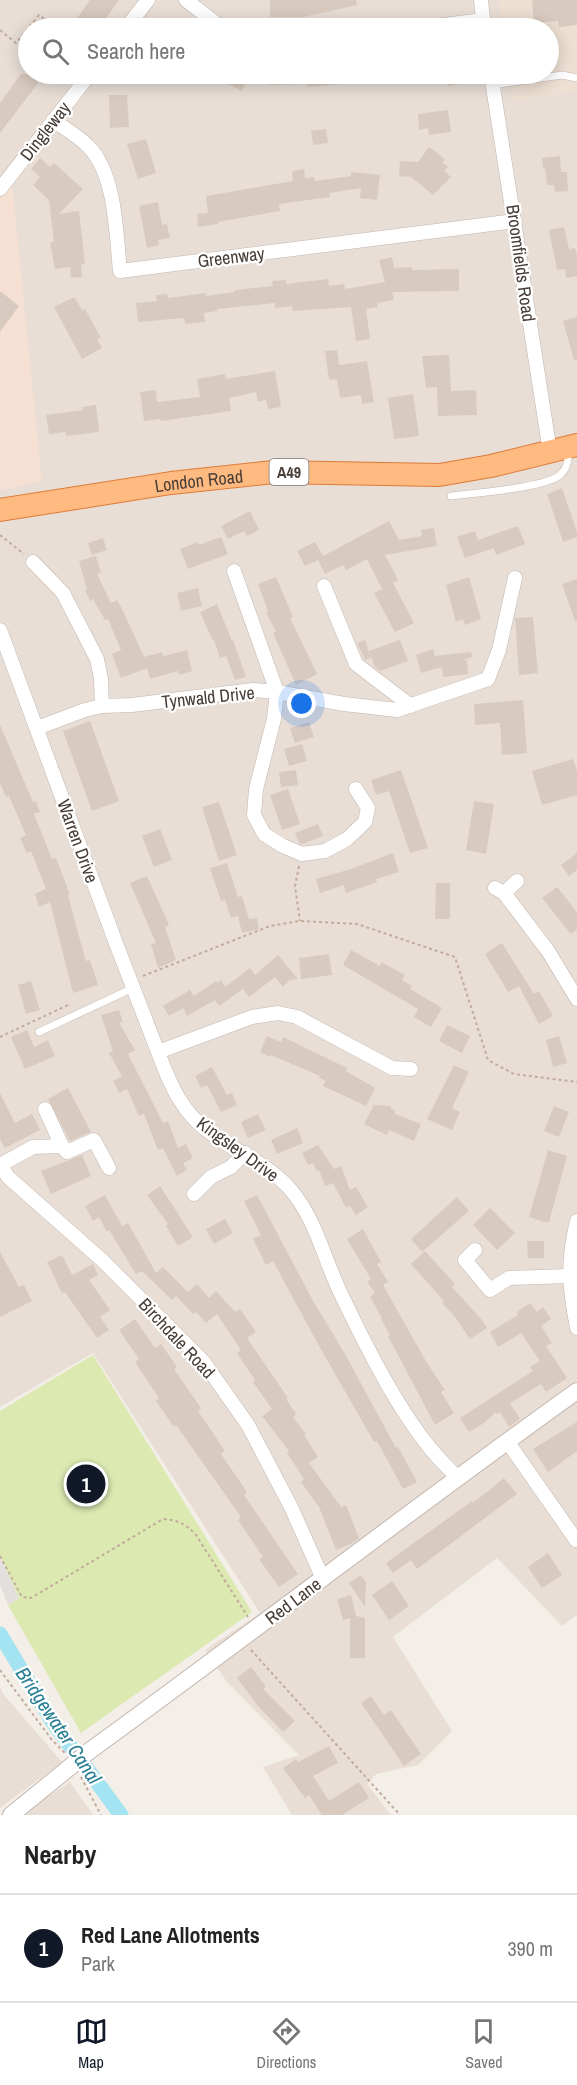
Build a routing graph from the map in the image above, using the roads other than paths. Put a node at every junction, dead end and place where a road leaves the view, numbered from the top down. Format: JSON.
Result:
{"nodes":[{"id":1,"x":148,"y":0,"type":"edge"},
{"id":2,"x":186,"y":0,"type":"edge"},
{"id":3,"x":481,"y":0,"type":"edge"},
{"id":4,"x":134,"y":18,"type":"edge"},
{"id":5,"x":209,"y":18,"type":"edge"},
{"id":6,"x":483,"y":18,"type":"edge"},
{"id":7,"x":559,"y":75,"type":"edge"},
{"id":8,"x":577,"y":78,"type":"edge"},
{"id":9,"x":82,"y":84,"type":"edge"},
{"id":10,"x":493,"y":84,"type":"edge"},
{"id":11,"x":53,"y":120,"type":"junction"},
{"id":12,"x":0,"y":189,"type":"edge"},
{"id":13,"x":514,"y":220,"type":"junction"},
{"id":14,"x":566,"y":448,"type":"edge"},
{"id":15,"x":451,"y":496,"type":"dead end"},
{"id":16,"x":0,"y":510,"type":"edge"},
{"id":17,"x":33,"y":562,"type":"road end"},
{"id":18,"x":236,"y":570,"type":"dead end"},
{"id":19,"x":515,"y":578,"type":"dead end"},
{"id":20,"x":324,"y":586,"type":"dead end"},
{"id":21,"x":0,"y":630,"type":"edge"},
{"id":22,"x":277,"y":692,"type":"junction"},
{"id":23,"x":102,"y":706,"type":"junction"},
{"id":24,"x":411,"y":706,"type":"junction"},
{"id":25,"x":37,"y":728,"type":"junction"},
{"id":26,"x":356,"y":789,"type":"dead end"},
{"id":27,"x":517,"y":880,"type":"dead end"},
{"id":28,"x":132,"y":984,"type":"junction"},
{"id":29,"x":577,"y":999,"type":"edge"},
{"id":30,"x":39,"y":1032,"type":"dead end"},
{"id":31,"x":158,"y":1052,"type":"junction"},
{"id":32,"x":411,"y":1069,"type":"dead end"},
{"id":33,"x":45,"y":1108,"type":"dead end"},
{"id":34,"x":62,"y":1146,"type":"junction"},
{"id":35,"x":244,"y":1153,"type":"junction"},
{"id":36,"x":0,"y":1165,"type":"edge"},
{"id":37,"x":109,"y":1168,"type":"dead end"},
{"id":38,"x":4,"y":1180,"type":"edge"},
{"id":39,"x":194,"y":1194,"type":"dead end"},
{"id":40,"x":577,"y":1223,"type":"edge"},
{"id":41,"x":475,"y":1250,"type":"dead end"},
{"id":42,"x":569,"y":1276,"type":"junction"},
{"id":43,"x":575,"y":1307,"type":"edge"},
{"id":44,"x":577,"y":1328,"type":"edge"},
{"id":45,"x":577,"y":1391,"type":"edge"},
{"id":46,"x":507,"y":1441,"type":"junction"},
{"id":47,"x":458,"y":1478,"type":"junction"},
{"id":48,"x":576,"y":1540,"type":"edge"},
{"id":49,"x":323,"y":1579,"type":"junction"},
{"id":50,"x":11,"y":1815,"type":"edge"}],
"edges":[{"from":1,"to":4,"type":"street"},
{"from":2,"to":5,"type":"street"},
{"from":3,"to":6,"type":"street"},
{"from":7,"to":8,"type":"lane"},
{"from":9,"to":11,"type":"street","name":"Dingleway"},
{"from":10,"to":13,"type":"street","name":"Broomfields Road"},
{"from":11,"to":12,"type":"street","name":"Dingleway"},
{"from":11,"to":13,"type":"street","name":"Greenway"},
{"from":13,"to":14,"type":"street","name":"Broomfields Road"},
{"from":14,"to":15,"type":"lane"},
{"from":14,"to":16,"type":"highway","name":"London Road","number":"A49"},
{"from":17,"to":23,"type":"street"},
{"from":18,"to":22,"type":"street"},
{"from":19,"to":24,"type":"street","name":"Tynwald Drive"},
{"from":20,"to":24,"type":"street"},
{"from":21,"to":25,"type":"street","name":"Warren Drive"},
{"from":22,"to":23,"type":"street","name":"Tynwald Drive"},
{"from":22,"to":24,"type":"street","name":"Tynwald Drive"},
{"from":22,"to":26,"type":"street"},
{"from":23,"to":25,"type":"street","name":"Tynwald Drive"},
{"from":25,"to":28,"type":"street","name":"Warren Drive"},
{"from":27,"to":29,"type":"street"},
{"from":28,"to":30,"type":"lane"},
{"from":28,"to":31,"type":"street","name":"Warren Drive"},
{"from":31,"to":32,"type":"street"},
{"from":31,"to":35,"type":"street","name":"Kingsley Drive"},
{"from":33,"to":34,"type":"street"},
{"from":34,"to":36,"type":"street"},
{"from":34,"to":37,"type":"street"},
{"from":35,"to":39,"type":"street"},
{"from":35,"to":47,"type":"street","name":"Kingsley Drive"},
{"from":36,"to":38,"type":"street","name":"Birchdale Road"},
{"from":38,"to":49,"type":"street","name":"Birchdale Road"},
{"from":40,"to":42,"type":"street"},
{"from":41,"to":42,"type":"street"},
{"from":42,"to":43,"type":"street"},
{"from":43,"to":44,"type":"street"},
{"from":45,"to":46,"type":"street","name":"Red Lane"},
{"from":46,"to":47,"type":"street","name":"Red Lane"},
{"from":46,"to":48,"type":"street"},
{"from":47,"to":49,"type":"street","name":"Red Lane"},
{"from":49,"to":50,"type":"street","name":"Red Lane","bridge":true}]}
